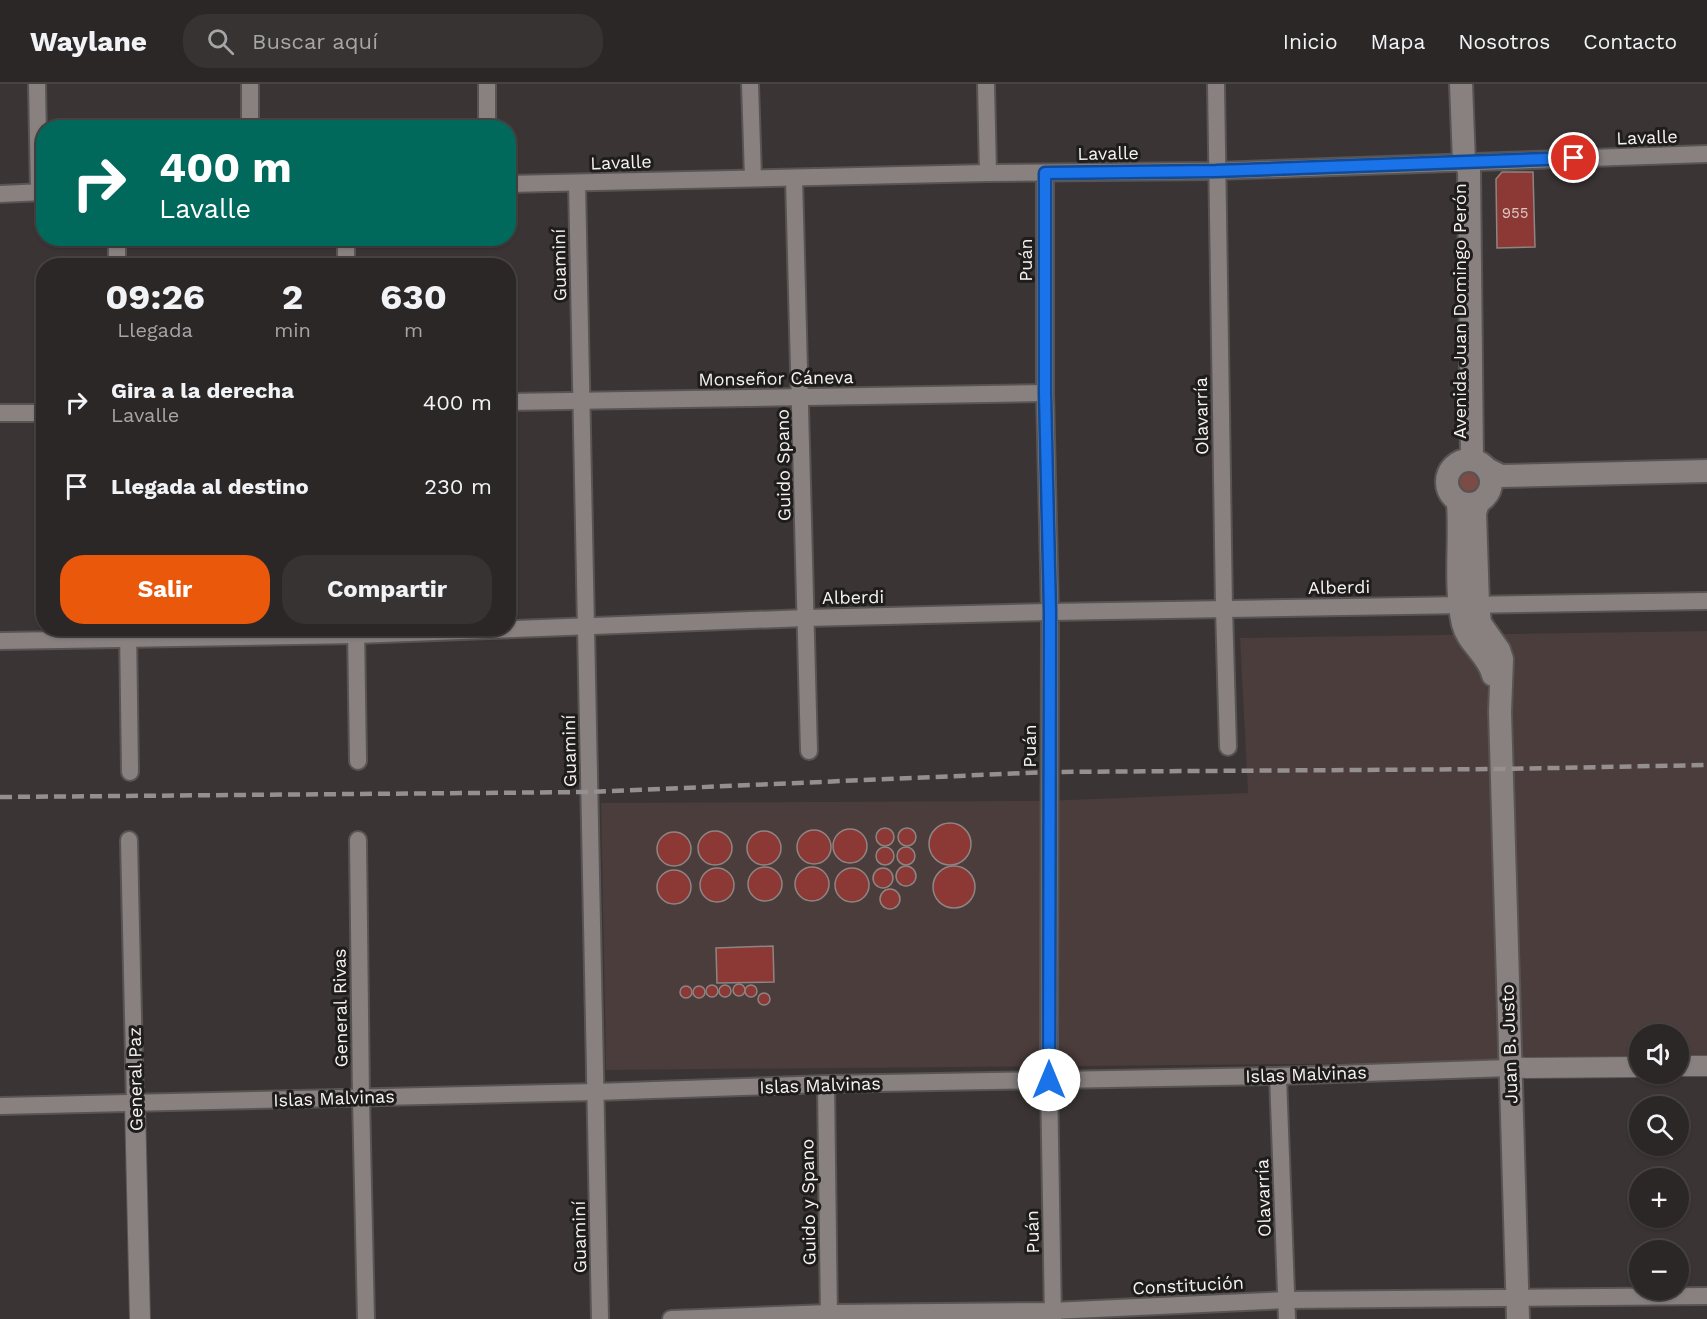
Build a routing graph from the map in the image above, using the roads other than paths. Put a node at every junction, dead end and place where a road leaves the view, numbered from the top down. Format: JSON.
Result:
{"nodes":[{"id":1,"x":37,"y":84,"type":"edge"},
{"id":2,"x":250,"y":84,"type":"edge"},
{"id":3,"x":487,"y":84,"type":"edge"},
{"id":4,"x":750,"y":84,"type":"edge"},
{"id":5,"x":986,"y":84,"type":"edge"},
{"id":6,"x":1216,"y":84,"type":"edge"},
{"id":7,"x":1461,"y":84,"type":"edge"},
{"id":8,"x":38,"y":120,"type":"edge"},
{"id":9,"x":250,"y":120,"type":"edge"},
{"id":10,"x":487,"y":120,"type":"edge"},
{"id":11,"x":1707,"y":154,"type":"edge"},
{"id":12,"x":1464,"y":162,"type":"junction"},
{"id":13,"x":1216,"y":171,"type":"junction"},
{"id":14,"x":988,"y":173,"type":"junction"},
{"id":15,"x":1045,"y":173,"type":"junction"},
{"id":16,"x":753,"y":178,"type":"junction"},
{"id":17,"x":794,"y":178,"type":"junction"},
{"id":18,"x":577,"y":183,"type":"junction"},
{"id":19,"x":516,"y":184,"type":"edge"},
{"id":20,"x":36,"y":192,"type":"edge"},
{"id":21,"x":0,"y":194,"type":"edge"},
{"id":22,"x":1045,"y":393,"type":"junction"},
{"id":23,"x":801,"y":397,"type":"junction"},
{"id":24,"x":581,"y":401,"type":"junction"},
{"id":25,"x":516,"y":402,"type":"edge"},
{"id":26,"x":0,"y":413,"type":"edge"},
{"id":27,"x":36,"y":413,"type":"edge"},
{"id":28,"x":1473,"y":464,"type":"junction"},
{"id":29,"x":1707,"y":471,"type":"edge"},
{"id":30,"x":1707,"y":480,"type":"edge"},
{"id":31,"x":1475,"y":499,"type":"junction"},
{"id":32,"x":1707,"y":601,"type":"edge"},
{"id":33,"x":1469,"y":604,"type":"junction"},
{"id":34,"x":1224,"y":608,"type":"junction"},
{"id":35,"x":1050,"y":612,"type":"junction"},
{"id":36,"x":806,"y":618,"type":"junction"},
{"id":37,"x":587,"y":627,"type":"junction"},
{"id":38,"x":516,"y":629,"type":"edge"},
{"id":39,"x":91,"y":636,"type":"edge"},
{"id":40,"x":128,"y":636,"type":"edge"},
{"id":41,"x":356,"y":636,"type":"edge"},
{"id":42,"x":0,"y":641,"type":"edge"},
{"id":43,"x":1228,"y":747,"type":"dead end"},
{"id":44,"x":809,"y":751,"type":"dead end"},
{"id":45,"x":358,"y":761,"type":"dead end"},
{"id":46,"x":1502,"y":769,"type":"joint"},
{"id":47,"x":130,"y":772,"type":"dead end"},
{"id":48,"x":129,"y":840,"type":"dead end"},
{"id":49,"x":358,"y":840,"type":"dead end"},
{"id":50,"x":1689,"y":1066,"type":"edge"},
{"id":51,"x":1707,"y":1066,"type":"edge"},
{"id":52,"x":1629,"y":1067,"type":"edge"},
{"id":53,"x":1509,"y":1068,"type":"junction"},
{"id":54,"x":1278,"y":1076,"type":"junction"},
{"id":55,"x":1049,"y":1080,"type":"junction"},
{"id":56,"x":826,"y":1084,"type":"junction"},
{"id":57,"x":596,"y":1092,"type":"junction"},
{"id":58,"x":361,"y":1098,"type":"junction"},
{"id":59,"x":135,"y":1104,"type":"junction"},
{"id":60,"x":0,"y":1106,"type":"edge"},
{"id":61,"x":1707,"y":1296,"type":"edge"},
{"id":62,"x":1287,"y":1300,"type":"junction"},
{"id":63,"x":1518,"y":1308,"type":"edge"},
{"id":64,"x":1053,"y":1315,"type":"edge"},
{"id":65,"x":829,"y":1316,"type":"edge"},
{"id":66,"x":140,"y":1319,"type":"edge"},
{"id":67,"x":366,"y":1319,"type":"edge"},
{"id":68,"x":600,"y":1319,"type":"edge"},
{"id":69,"x":671,"y":1319,"type":"edge"},
{"id":70,"x":1287,"y":1319,"type":"edge"}],
"edges":[{"from":1,"to":8,"type":"street"},
{"from":2,"to":9,"type":"street"},
{"from":3,"to":10,"type":"street"},
{"from":4,"to":16,"type":"street"},
{"from":5,"to":14,"type":"street"},
{"from":6,"to":13,"type":"street","name":"Olavarría"},
{"from":7,"to":12,"type":"main road","name":"Avenida Juan Domingo Perón"},
{"from":11,"to":12,"type":"street","name":"Lavalle"},
{"from":12,"to":13,"type":"street","name":"Lavalle"},
{"from":12,"to":28,"type":"main road","name":"Avenida Juan Domingo Perón"},
{"from":13,"to":15,"type":"street","name":"Lavalle"},
{"from":13,"to":34,"type":"street","name":"Olavarría"},
{"from":14,"to":15,"type":"street","name":"Lavalle"},
{"from":14,"to":17,"type":"street","name":"Lavalle"},
{"from":15,"to":22,"type":"street","name":"Puán"},
{"from":16,"to":17,"type":"street","name":"Lavalle"},
{"from":16,"to":18,"type":"street","name":"Lavalle"},
{"from":17,"to":23,"type":"street","name":"Guido Spano"},
{"from":18,"to":19,"type":"street","name":"Lavalle"},
{"from":18,"to":24,"type":"street","name":"Guaminí"},
{"from":20,"to":21,"type":"street"},
{"from":22,"to":23,"type":"street","name":"Monseñor Cáneva"},
{"from":22,"to":35,"type":"street","name":"Puán"},
{"from":23,"to":24,"type":"street","name":"Monseñor Cáneva"},
{"from":23,"to":36,"type":"street","name":"Guido Spano"},
{"from":24,"to":25,"type":"street","name":"Monseñor Cáneva"},
{"from":24,"to":37,"type":"street","name":"Guaminí"},
{"from":26,"to":27,"type":"street"},
{"from":28,"to":29,"type":"main road"},
{"from":28,"to":31,"type":"main road","name":"Avenida Juan Domingo Perón"},
{"from":28,"to":31,"type":"main road","name":"Avenida Juan Domingo Perón"},
{"from":30,"to":31,"type":"main road"},
{"from":31,"to":33,"type":"main road","name":"Avenida Juan Domingo Perón"},
{"from":32,"to":33,"type":"street","name":"Alberdi"},
{"from":33,"to":34,"type":"street","name":"Alberdi"},
{"from":33,"to":46,"type":"main road","name":"Avenida Juan Domingo Perón"},
{"from":34,"to":35,"type":"street","name":"Alberdi"},
{"from":34,"to":43,"type":"street","name":"Olavarría"},
{"from":35,"to":36,"type":"street","name":"Alberdi"},
{"from":35,"to":55,"type":"street","name":"Puán"},
{"from":36,"to":37,"type":"street","name":"Alberdi"},
{"from":36,"to":44,"type":"street","name":"Guido Spano"},
{"from":37,"to":38,"type":"street","name":"Alberdi"},
{"from":37,"to":57,"type":"street","name":"Guaminí"},
{"from":39,"to":42,"type":"street","name":"Alberdi"},
{"from":40,"to":47,"type":"street"},
{"from":41,"to":45,"type":"street"},
{"from":46,"to":53,"type":"main road","name":"Juan B. Justo"},
{"from":48,"to":59,"type":"street","name":"General Paz"},
{"from":49,"to":58,"type":"street","name":"General Rivas"},
{"from":50,"to":51,"type":"street"},
{"from":52,"to":53,"type":"street","name":"Islas Malvinas"},
{"from":53,"to":54,"type":"street","name":"Islas Malvinas"},
{"from":53,"to":63,"type":"main road","name":"Juan B. Justo"},
{"from":54,"to":55,"type":"street","name":"Islas Malvinas"},
{"from":54,"to":62,"type":"street","name":"Olavarría"},
{"from":55,"to":56,"type":"street","name":"Islas Malvinas"},
{"from":55,"to":64,"type":"street","name":"Puán"},
{"from":56,"to":57,"type":"street","name":"Islas Malvinas"},
{"from":56,"to":65,"type":"street","name":"Guido y Spano"},
{"from":57,"to":58,"type":"street","name":"Islas Malvinas"},
{"from":57,"to":68,"type":"street","name":"Guaminí"},
{"from":58,"to":59,"type":"street","name":"Islas Malvinas"},
{"from":58,"to":67,"type":"street","name":"General Rivas"},
{"from":59,"to":60,"type":"street","name":"Islas Malvinas"},
{"from":59,"to":66,"type":"street","name":"General Paz"},
{"from":61,"to":63,"type":"street","name":"Constitución"},
{"from":62,"to":63,"type":"street","name":"Constitución"},
{"from":62,"to":64,"type":"street","name":"Constitución"},
{"from":62,"to":70,"type":"street","name":"Olavarría"},
{"from":64,"to":65,"type":"street","name":"Constitución"},
{"from":65,"to":69,"type":"street","name":"Constitución"}]}
